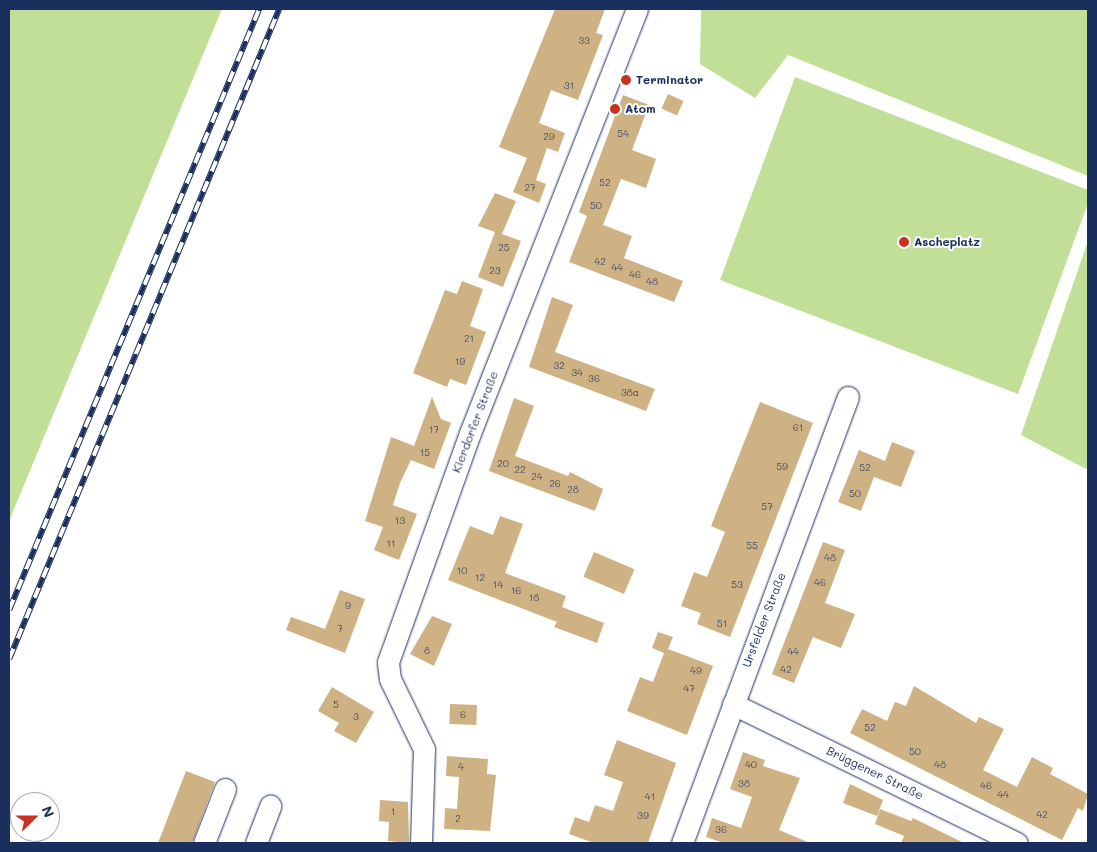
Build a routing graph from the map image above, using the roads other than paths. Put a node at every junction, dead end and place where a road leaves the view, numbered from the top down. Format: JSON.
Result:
{"nodes":[{"id":1,"x":637,"y":9,"type":"edge"},
{"id":2,"x":848,"y":397,"type":"dead end"},
{"id":3,"x":733,"y":704,"type":"junction"},
{"id":4,"x":225,"y":789,"type":"dead end"},
{"id":5,"x":270,"y":806,"type":"dead end"},
{"id":6,"x":204,"y":843,"type":"edge"},
{"id":7,"x":256,"y":843,"type":"edge"},
{"id":8,"x":421,"y":843,"type":"edge"},
{"id":9,"x":682,"y":843,"type":"edge"},
{"id":10,"x":1016,"y":843,"type":"edge"}],
"edges":[{"from":1,"to":8,"type":"street","name":"Kierdorfer Straße"},
{"from":2,"to":3,"type":"street","name":"Ursfelder Straße"},
{"from":3,"to":9,"type":"street","name":"Ursfelder Straße"},
{"from":3,"to":10,"type":"street","name":"Brüggener Straße"},
{"from":4,"to":6,"type":"street"},
{"from":5,"to":7,"type":"street"}]}
